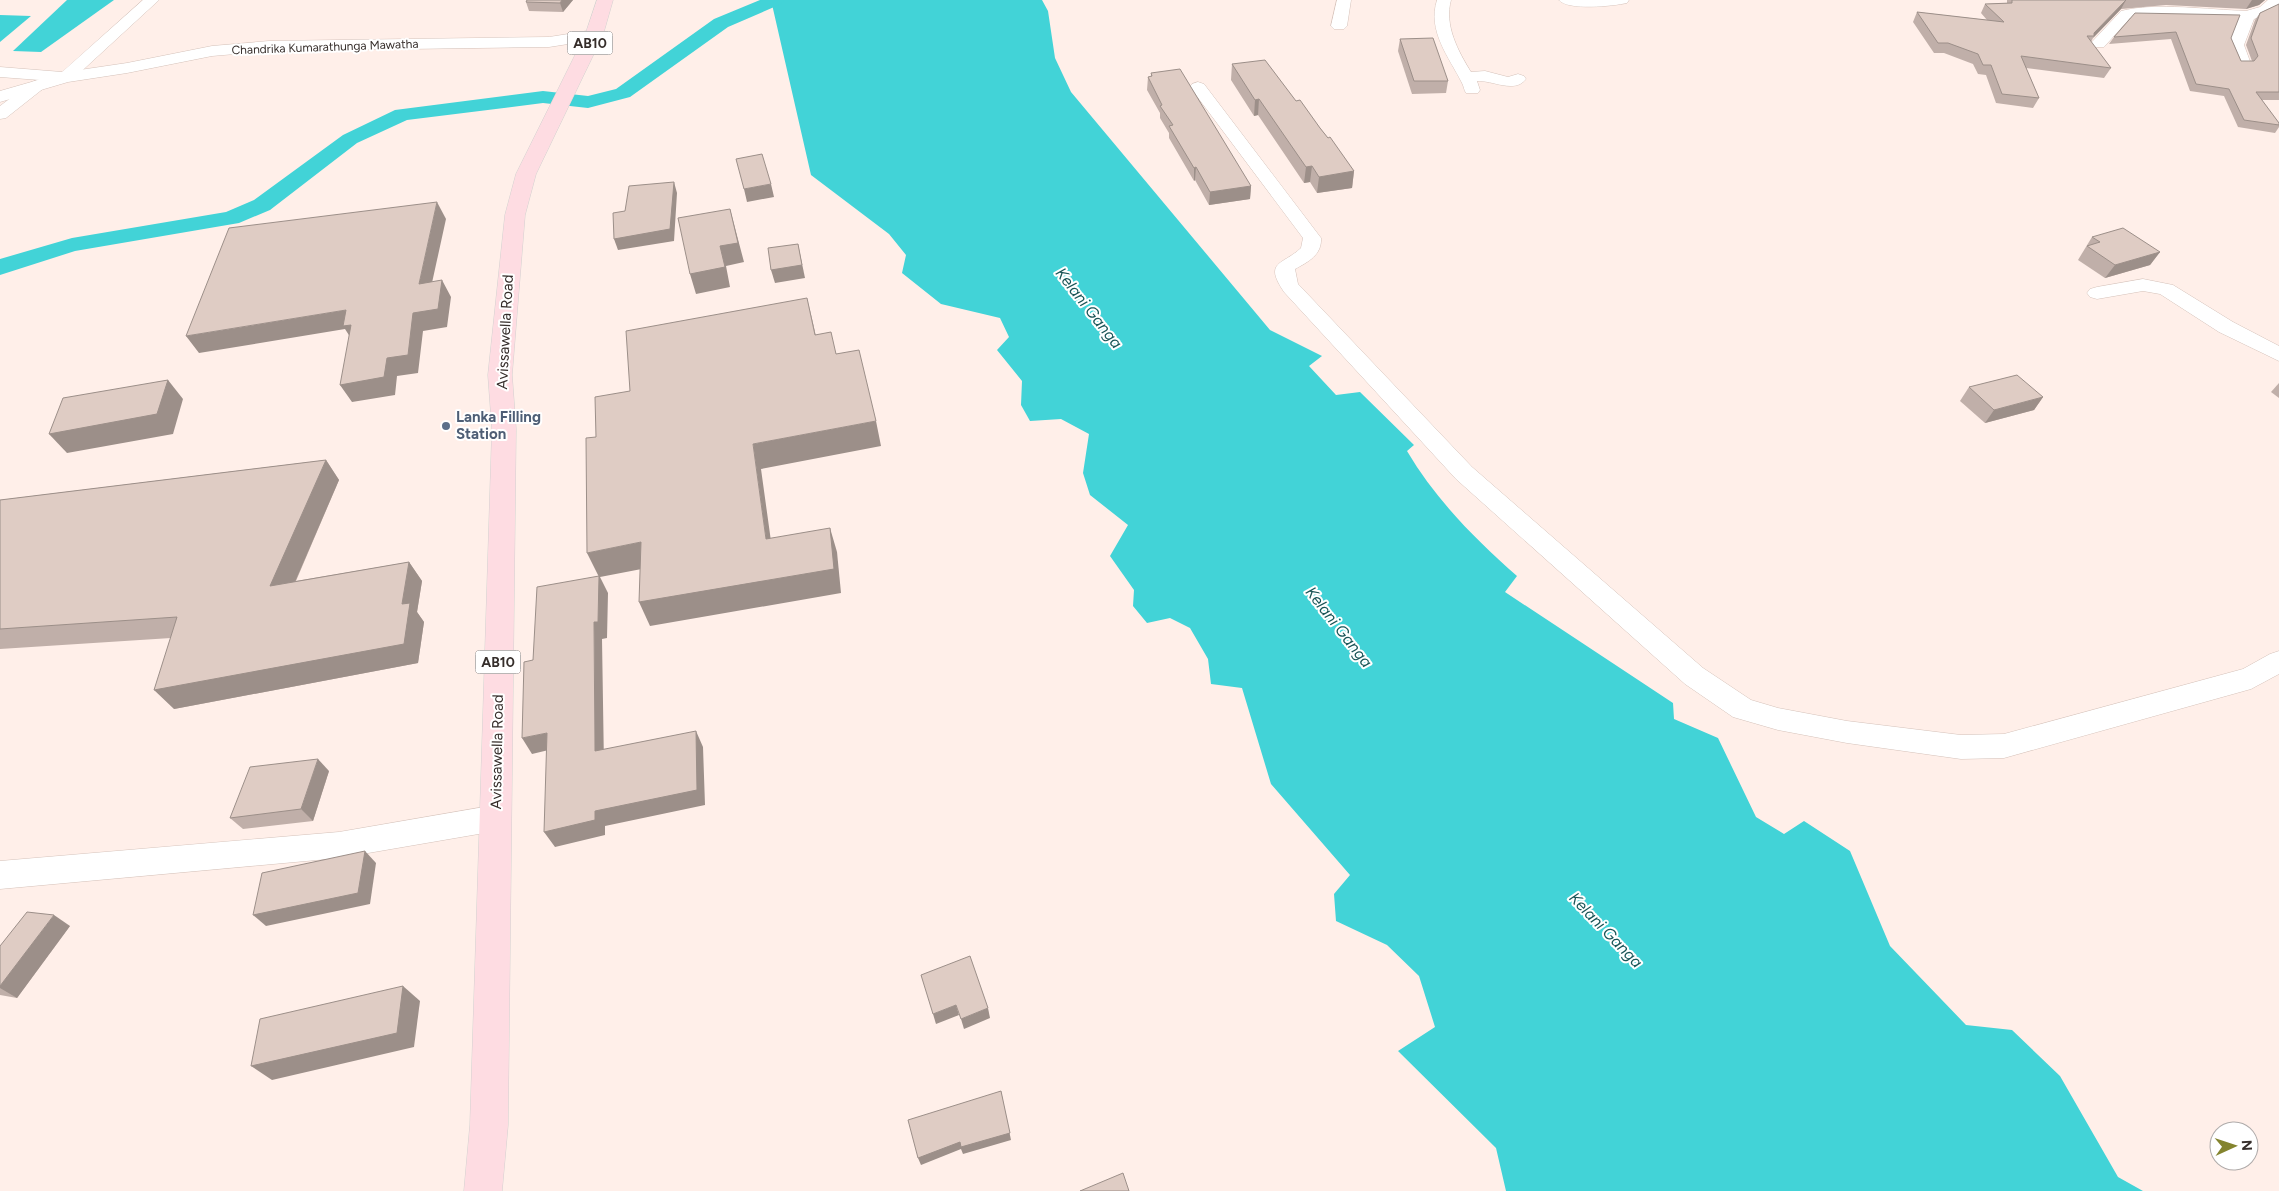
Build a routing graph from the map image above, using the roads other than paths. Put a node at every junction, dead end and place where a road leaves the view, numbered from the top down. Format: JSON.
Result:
{"nodes":[{"id":1,"x":152,"y":0,"type":"edge"},
{"id":2,"x":605,"y":0,"type":"edge"},
{"id":3,"x":1344,"y":0,"type":"edge"},
{"id":4,"x":1444,"y":0,"type":"edge"},
{"id":5,"x":1566,"y":0,"type":"edge"},
{"id":6,"x":1622,"y":0,"type":"edge"},
{"id":7,"x":2277,"y":0,"type":"edge"},
{"id":8,"x":2247,"y":16,"type":"junction"},
{"id":9,"x":1339,"y":26,"type":"dead end"},
{"id":10,"x":594,"y":35,"type":"junction"},
{"id":11,"x":2098,"y":44,"type":"dead end"},
{"id":12,"x":2243,"y":64,"type":"edge"},
{"id":13,"x":0,"y":72,"type":"edge"},
{"id":14,"x":66,"y":77,"type":"junction"},
{"id":15,"x":1518,"y":79,"type":"dead end"},
{"id":16,"x":38,"y":85,"type":"junction"},
{"id":17,"x":1198,"y":87,"type":"dead end"},
{"id":18,"x":1466,"y":90,"type":"junction"},
{"id":19,"x":1492,"y":94,"type":"dead end"},
{"id":20,"x":0,"y":97,"type":"edge"},
{"id":21,"x":0,"y":114,"type":"edge"},
{"id":22,"x":2097,"y":293,"type":"dead end"},
{"id":23,"x":2279,"y":354,"type":"edge"},
{"id":24,"x":2279,"y":661,"type":"edge"},
{"id":25,"x":496,"y":818,"type":"junction"},
{"id":26,"x":0,"y":875,"type":"edge"},
{"id":27,"x":483,"y":1191,"type":"edge"}],
"edges":[{"from":1,"to":14,"type":"street"},
{"from":2,"to":10,"type":"main road","number":"AB10"},
{"from":3,"to":9,"type":"street"},
{"from":4,"to":18,"type":"street"},
{"from":5,"to":6,"type":"street"},
{"from":7,"to":8,"type":"street"},
{"from":8,"to":11,"type":"street"},
{"from":8,"to":12,"type":"street"},
{"from":10,"to":14,"type":"main road","name":"Chandrika Kumarathunga Mawatha"},
{"from":10,"to":25,"type":"main road","name":"Avissawella Road","number":"AB10"},
{"from":13,"to":14,"type":"street"},
{"from":14,"to":16,"type":"main road","name":"Chandrika Kumarathunga Mawatha"},
{"from":15,"to":18,"type":"street"},
{"from":16,"to":20,"type":"main road","name":"Chandrika Kumarathunga Mawatha"},
{"from":16,"to":21,"type":"street"},
{"from":17,"to":24,"type":"street"},
{"from":18,"to":19,"type":"street"},
{"from":22,"to":23,"type":"street"},
{"from":25,"to":26,"type":"street"},
{"from":25,"to":27,"type":"main road","name":"Avissawella Road","number":"AB10"}]}
